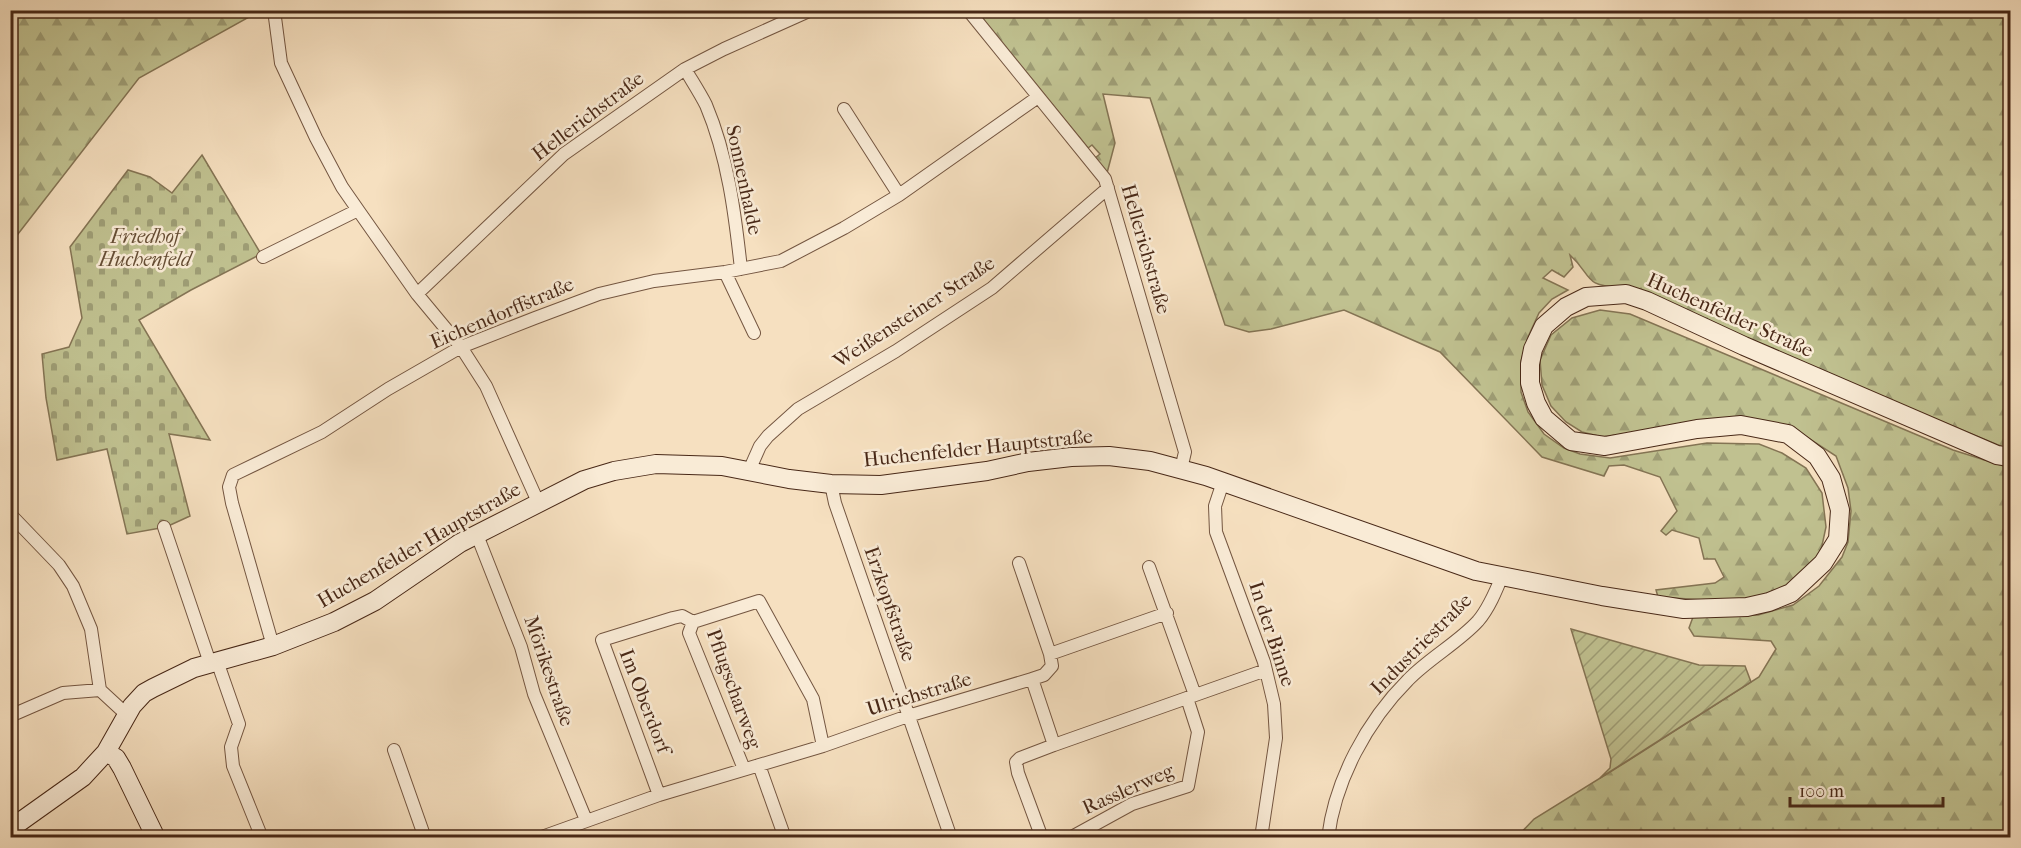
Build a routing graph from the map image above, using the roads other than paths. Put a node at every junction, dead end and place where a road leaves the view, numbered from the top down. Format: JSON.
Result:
{"nodes":[{"id":1,"x":274,"y":10,"type":"edge"},
{"id":2,"x":811,"y":10,"type":"edge"},
{"id":3,"x":968,"y":10,"type":"edge"},
{"id":4,"x":685,"y":69,"type":"junction"},
{"id":5,"x":1038,"y":97,"type":"junction"},
{"id":6,"x":844,"y":109,"type":"dead end"},
{"id":7,"x":1108,"y":188,"type":"junction"},
{"id":8,"x":899,"y":195,"type":"junction"},
{"id":9,"x":358,"y":210,"type":"junction"},
{"id":10,"x":263,"y":257,"type":"dead end"},
{"id":11,"x":741,"y":269,"type":"junction"},
{"id":12,"x":725,"y":272,"type":"junction"},
{"id":13,"x":417,"y":294,"type":"junction"},
{"id":14,"x":754,"y":333,"type":"dead end"},
{"id":15,"x":461,"y":347,"type":"junction"},
{"id":16,"x":2010,"y":457,"type":"edge"},
{"id":17,"x":1181,"y":469,"type":"junction"},
{"id":18,"x":751,"y":472,"type":"junction"},
{"id":19,"x":1223,"y":482,"type":"junction"},
{"id":20,"x":831,"y":483,"type":"junction"},
{"id":21,"x":538,"y":502,"type":"junction"},
{"id":22,"x":10,"y":514,"type":"edge"},
{"id":23,"x":164,"y":527,"type":"dead end"},
{"id":24,"x":477,"y":535,"type":"junction"},
{"id":25,"x":1403,"y":546,"type":"joint"},
{"id":26,"x":1019,"y":563,"type":"dead end"},
{"id":27,"x":1149,"y":567,"type":"dead end"},
{"id":28,"x":1502,"y":576,"type":"junction"},
{"id":29,"x":1167,"y":613,"type":"junction"},
{"id":30,"x":693,"y":622,"type":"junction"},
{"id":31,"x":273,"y":646,"type":"junction"},
{"id":32,"x":1050,"y":654,"type":"junction"},
{"id":33,"x":214,"y":662,"type":"junction"},
{"id":34,"x":1266,"y":670,"type":"junction"},
{"id":35,"x":1032,"y":679,"type":"junction"},
{"id":36,"x":100,"y":690,"type":"junction"},
{"id":37,"x":1191,"y":696,"type":"junction"},
{"id":38,"x":126,"y":714,"type":"junction"},
{"id":39,"x":10,"y":716,"type":"edge"},
{"id":40,"x":908,"y":716,"type":"junction"},
{"id":41,"x":1054,"y":745,"type":"junction"},
{"id":42,"x":823,"y":746,"type":"junction"},
{"id":43,"x":394,"y":750,"type":"dead end"},
{"id":44,"x":106,"y":752,"type":"junction"},
{"id":45,"x":759,"y":765,"type":"junction"},
{"id":46,"x":744,"y":769,"type":"junction"},
{"id":47,"x":659,"y":795,"type":"junction"},
{"id":48,"x":585,"y":820,"type":"junction"},
{"id":49,"x":10,"y":829,"type":"edge"},
{"id":50,"x":156,"y":837,"type":"edge"},
{"id":51,"x":262,"y":837,"type":"edge"},
{"id":52,"x":425,"y":837,"type":"edge"},
{"id":53,"x":540,"y":837,"type":"edge"},
{"id":54,"x":785,"y":837,"type":"edge"},
{"id":55,"x":951,"y":837,"type":"edge"},
{"id":56,"x":1042,"y":837,"type":"edge"},
{"id":57,"x":1070,"y":837,"type":"edge"},
{"id":58,"x":1261,"y":837,"type":"edge"},
{"id":59,"x":1328,"y":837,"type":"edge"}],
"edges":[{"from":1,"to":9,"type":"street"},
{"from":2,"to":4,"type":"street","name":"Hellerichstraße"},
{"from":3,"to":5,"type":"street","name":"Hellerichstraße"},
{"from":4,"to":11,"type":"street","name":"Sonnenhalde"},
{"from":4,"to":13,"type":"street","name":"Hellerichstraße"},
{"from":5,"to":7,"type":"street","name":"Hellerichstraße"},
{"from":5,"to":8,"type":"street","name":"Eichendorffstraße"},
{"from":6,"to":8,"type":"street"},
{"from":7,"to":17,"type":"street","name":"Hellerichstraße"},
{"from":7,"to":18,"type":"street","name":"Weißensteiner Straße"},
{"from":8,"to":11,"type":"street","name":"Eichendorffstraße"},
{"from":9,"to":10,"type":"street"},
{"from":9,"to":13,"type":"street"},
{"from":11,"to":12,"type":"street","name":"Eichendorffstraße"},
{"from":12,"to":14,"type":"street"},
{"from":12,"to":15,"type":"street","name":"Eichendorffstraße"},
{"from":13,"to":15,"type":"street"},
{"from":15,"to":21,"type":"street"},
{"from":15,"to":31,"type":"street","name":"Eichendorffstraße"},
{"from":16,"to":28,"type":"main road","name":"Huchenfelder Straße"},
{"from":17,"to":19,"type":"main road","name":"Huchenfelder Hauptstraße"},
{"from":17,"to":20,"type":"main road","name":"Huchenfelder Hauptstraße"},
{"from":18,"to":20,"type":"main road","name":"Huchenfelder Hauptstraße"},
{"from":18,"to":21,"type":"main road","name":"Huchenfelder Hauptstraße"},
{"from":19,"to":25,"type":"main road","name":"Huchenfelder Hauptstraße"},
{"from":19,"to":34,"type":"street","name":"In der Binne"},
{"from":20,"to":40,"type":"street","name":"Erzkopfstraße"},
{"from":21,"to":24,"type":"main road","name":"Huchenfelder Hauptstraße"},
{"from":22,"to":36,"type":"street"},
{"from":23,"to":33,"type":"street"},
{"from":24,"to":31,"type":"main road","name":"Huchenfelder Hauptstraße"},
{"from":24,"to":48,"type":"street","name":"Mörikestraße"},
{"from":25,"to":28,"type":"main road","name":"Huchenfelder Straße"},
{"from":26,"to":32,"type":"street"},
{"from":27,"to":29,"type":"street"},
{"from":28,"to":59,"type":"street","name":"Industriestraße"},
{"from":29,"to":32,"type":"street"},
{"from":29,"to":37,"type":"street"},
{"from":30,"to":42,"type":"street","name":"Im Oberdorf"},
{"from":30,"to":46,"type":"street","name":"Pflugscharweg"},
{"from":30,"to":47,"type":"street","name":"Im Oberdorf"},
{"from":31,"to":33,"type":"main road","name":"Huchenfelder Hauptstraße"},
{"from":32,"to":35,"type":"street"},
{"from":33,"to":38,"type":"main road","name":"Huchenfelder Hauptstraße"},
{"from":33,"to":51,"type":"street"},
{"from":34,"to":37,"type":"street"},
{"from":34,"to":58,"type":"street","name":"In der Binne"},
{"from":35,"to":40,"type":"street","name":"Ulrichstraße"},
{"from":35,"to":41,"type":"street"},
{"from":36,"to":38,"type":"street"},
{"from":36,"to":39,"type":"street"},
{"from":37,"to":41,"type":"street"},
{"from":37,"to":57,"type":"street","name":"Rasslerweg"},
{"from":38,"to":44,"type":"main road","name":"Huchenfelder Hauptstraße"},
{"from":40,"to":42,"type":"street","name":"Ulrichstraße"},
{"from":40,"to":55,"type":"street","name":"Erzkopfstraße"},
{"from":41,"to":56,"type":"street"},
{"from":42,"to":45,"type":"street","name":"Ulrichstraße"},
{"from":43,"to":52,"type":"street"},
{"from":44,"to":49,"type":"main road","name":"Huchenfelder Hauptstraße"},
{"from":44,"to":50,"type":"main road"},
{"from":45,"to":46,"type":"street","name":"Ulrichstraße"},
{"from":45,"to":54,"type":"street"},
{"from":46,"to":47,"type":"street","name":"Ulrichstraße"},
{"from":47,"to":48,"type":"street","name":"Ulrichstraße"},
{"from":48,"to":53,"type":"street","name":"Ulrichstraße"}]}
